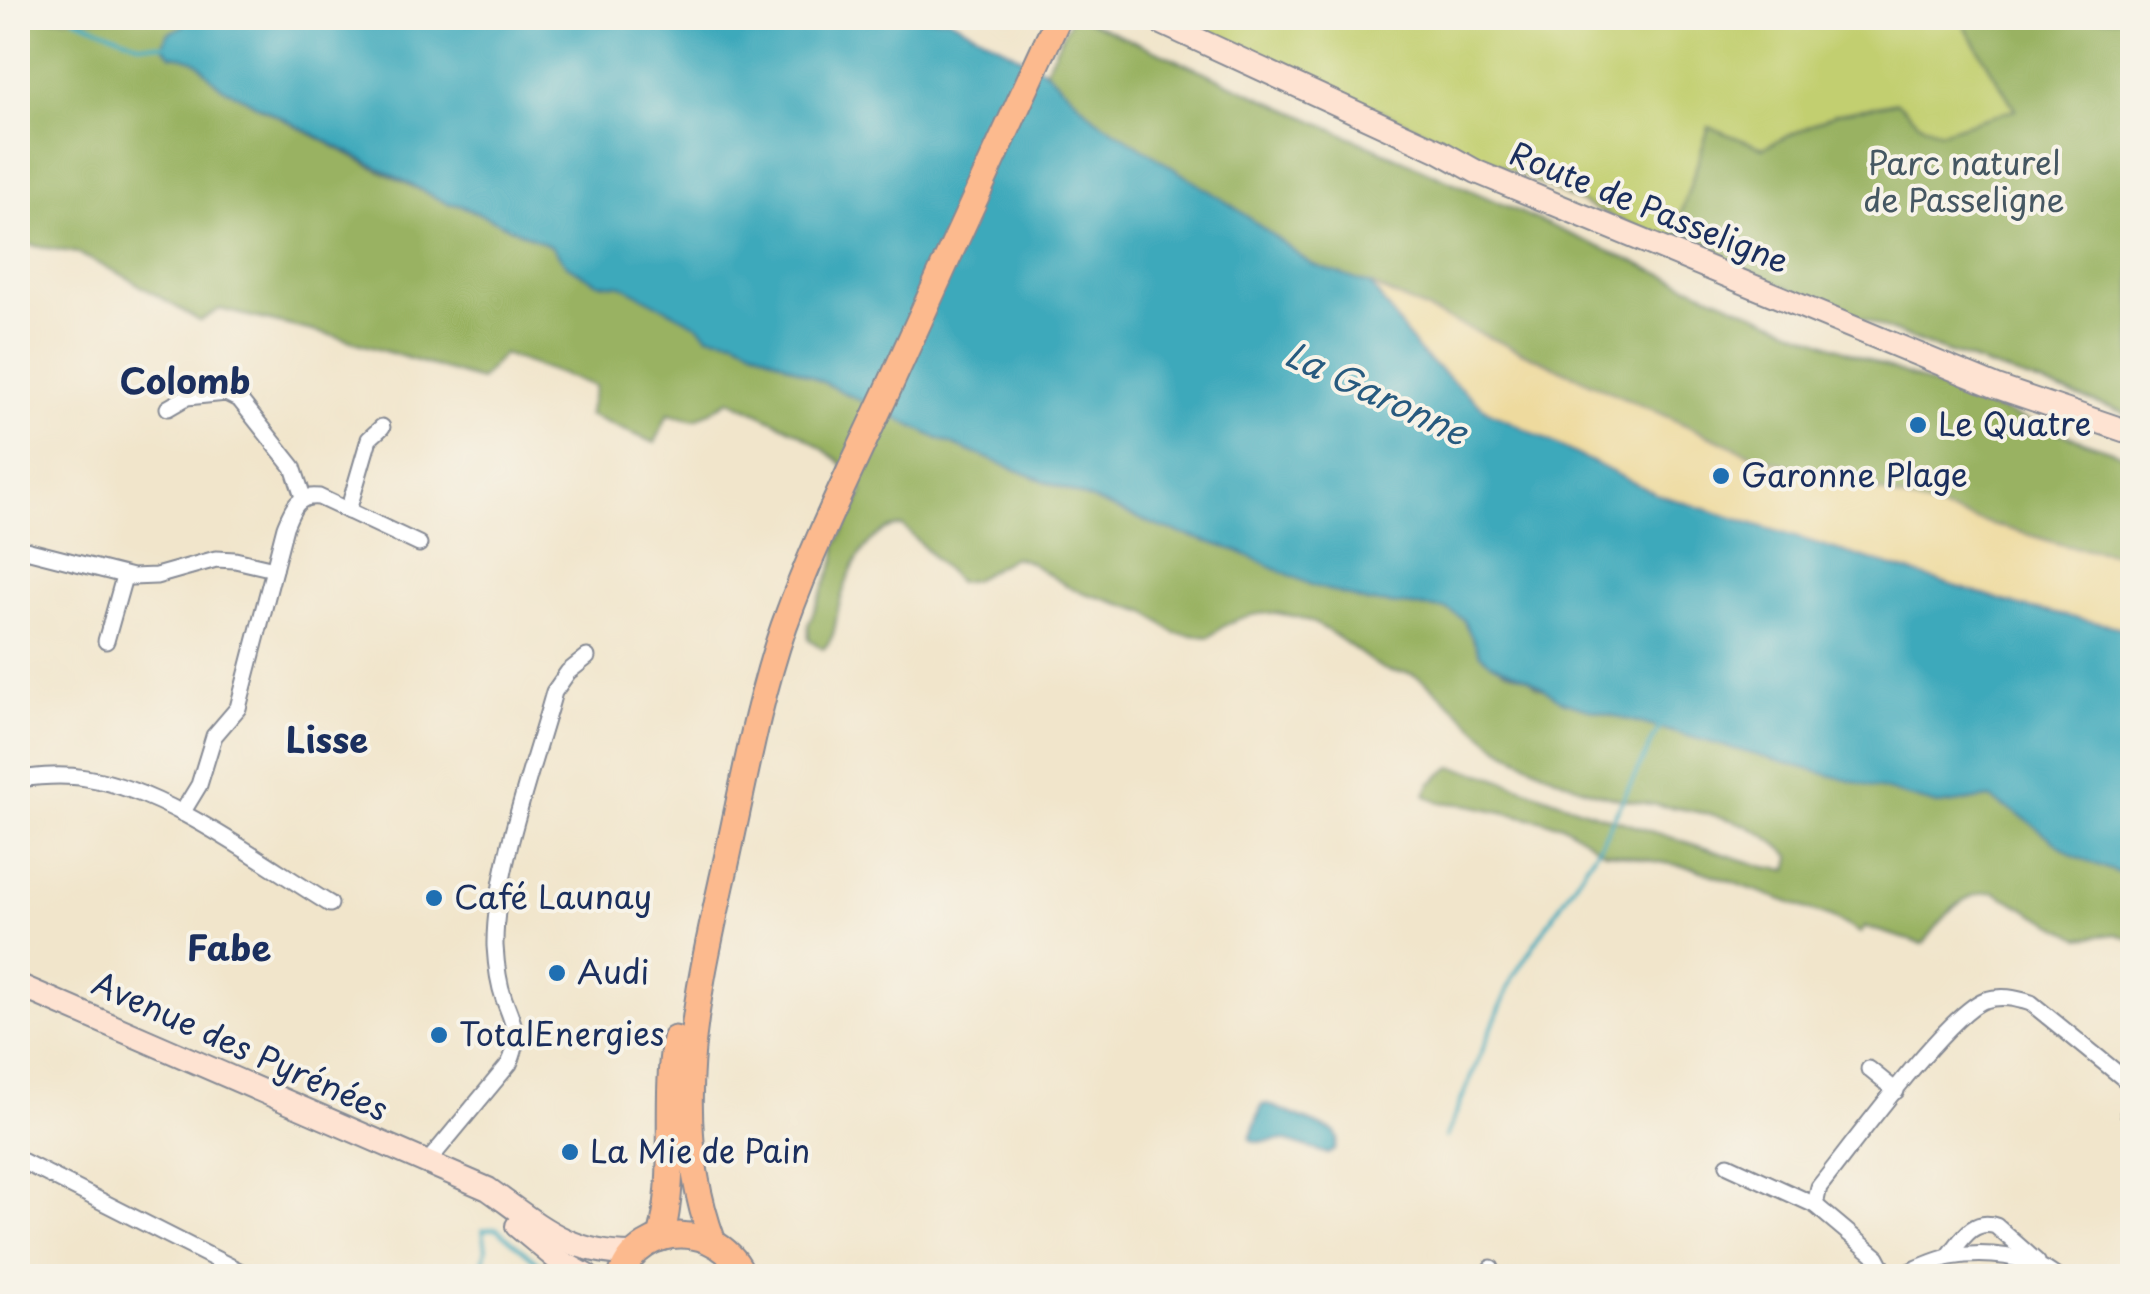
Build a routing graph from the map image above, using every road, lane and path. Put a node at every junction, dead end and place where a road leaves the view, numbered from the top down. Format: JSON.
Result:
{"nodes":[{"id":1,"x":1050,"y":18,"type":"edge"},
{"id":2,"x":1058,"y":18,"type":"edge"},
{"id":3,"x":1151,"y":18,"type":"edge"},
{"id":4,"x":168,"y":408,"type":"dead end"},
{"id":5,"x":382,"y":427,"type":"dead end"},
{"id":6,"x":2132,"y":433,"type":"edge"},
{"id":7,"x":303,"y":497,"type":"junction"},
{"id":8,"x":830,"y":505,"type":"junction"},
{"id":9,"x":348,"y":511,"type":"junction"},
{"id":10,"x":419,"y":544,"type":"dead end"},
{"id":11,"x":18,"y":548,"type":"edge"},
{"id":12,"x":274,"y":569,"type":"junction"},
{"id":13,"x":124,"y":577,"type":"junction"},
{"id":14,"x":106,"y":641,"type":"dead end"},
{"id":15,"x":587,"y":657,"type":"dead end"},
{"id":16,"x":18,"y":779,"type":"edge"},
{"id":17,"x":182,"y":813,"type":"junction"},
{"id":18,"x":330,"y":904,"type":"dead end"},
{"id":19,"x":18,"y":985,"type":"edge"},
{"id":20,"x":1869,"y":1068,"type":"dead end"},
{"id":21,"x":2132,"y":1084,"type":"edge"},
{"id":22,"x":1896,"y":1090,"type":"junction"},
{"id":23,"x":18,"y":1160,"type":"edge"},
{"id":24,"x":1728,"y":1165,"type":"dead end"},
{"id":25,"x":431,"y":1167,"type":"junction"},
{"id":26,"x":1814,"y":1206,"type":"junction"},
{"id":27,"x":661,"y":1238,"type":"junction"},
{"id":28,"x":714,"y":1242,"type":"junction"},
{"id":29,"x":635,"y":1254,"type":"junction"},
{"id":30,"x":1948,"y":1258,"type":"junction"},
{"id":31,"x":2040,"y":1264,"type":"junction"},
{"id":32,"x":250,"y":1276,"type":"edge"},
{"id":33,"x":586,"y":1276,"type":"edge"},
{"id":34,"x":622,"y":1276,"type":"edge"},
{"id":35,"x":743,"y":1276,"type":"edge"},
{"id":36,"x":1887,"y":1276,"type":"edge"},
{"id":37,"x":1899,"y":1276,"type":"edge"},
{"id":38,"x":2055,"y":1276,"type":"edge"}],
"edges":[{"from":1,"to":8,"type":"main road"},
{"from":2,"to":8,"type":"main road"},
{"from":3,"to":6,"type":"street","name":"Route de Passeligne"},
{"from":4,"to":7,"type":"street"},
{"from":5,"to":9,"type":"street"},
{"from":7,"to":9,"type":"street"},
{"from":7,"to":12,"type":"street"},
{"from":8,"to":27,"type":"main road"},
{"from":8,"to":28,"type":"main road"},
{"from":9,"to":10,"type":"street"},
{"from":11,"to":13,"type":"street"},
{"from":12,"to":13,"type":"street"},
{"from":12,"to":17,"type":"street"},
{"from":13,"to":14,"type":"street"},
{"from":15,"to":25,"type":"street"},
{"from":16,"to":17,"type":"street"},
{"from":17,"to":18,"type":"street"},
{"from":19,"to":25,"type":"street","name":"Avenue des Pyrénées"},
{"from":20,"to":22,"type":"street"},
{"from":21,"to":22,"type":"street"},
{"from":22,"to":26,"type":"street"},
{"from":23,"to":32,"type":"street"},
{"from":24,"to":26,"type":"street"},
{"from":25,"to":29,"type":"street","name":"Avenue des Pyrénées"},
{"from":25,"to":33,"type":"street","name":"Avenue des Pyrénées"},
{"from":26,"to":36,"type":"street"},
{"from":27,"to":28,"type":"main road"},
{"from":27,"to":29,"type":"main road"},
{"from":28,"to":35,"type":"main road"},
{"from":29,"to":34,"type":"main road"},
{"from":30,"to":31,"type":"street"},
{"from":30,"to":31,"type":"street"},
{"from":30,"to":37,"type":"street"},
{"from":31,"to":38,"type":"street"}]}
